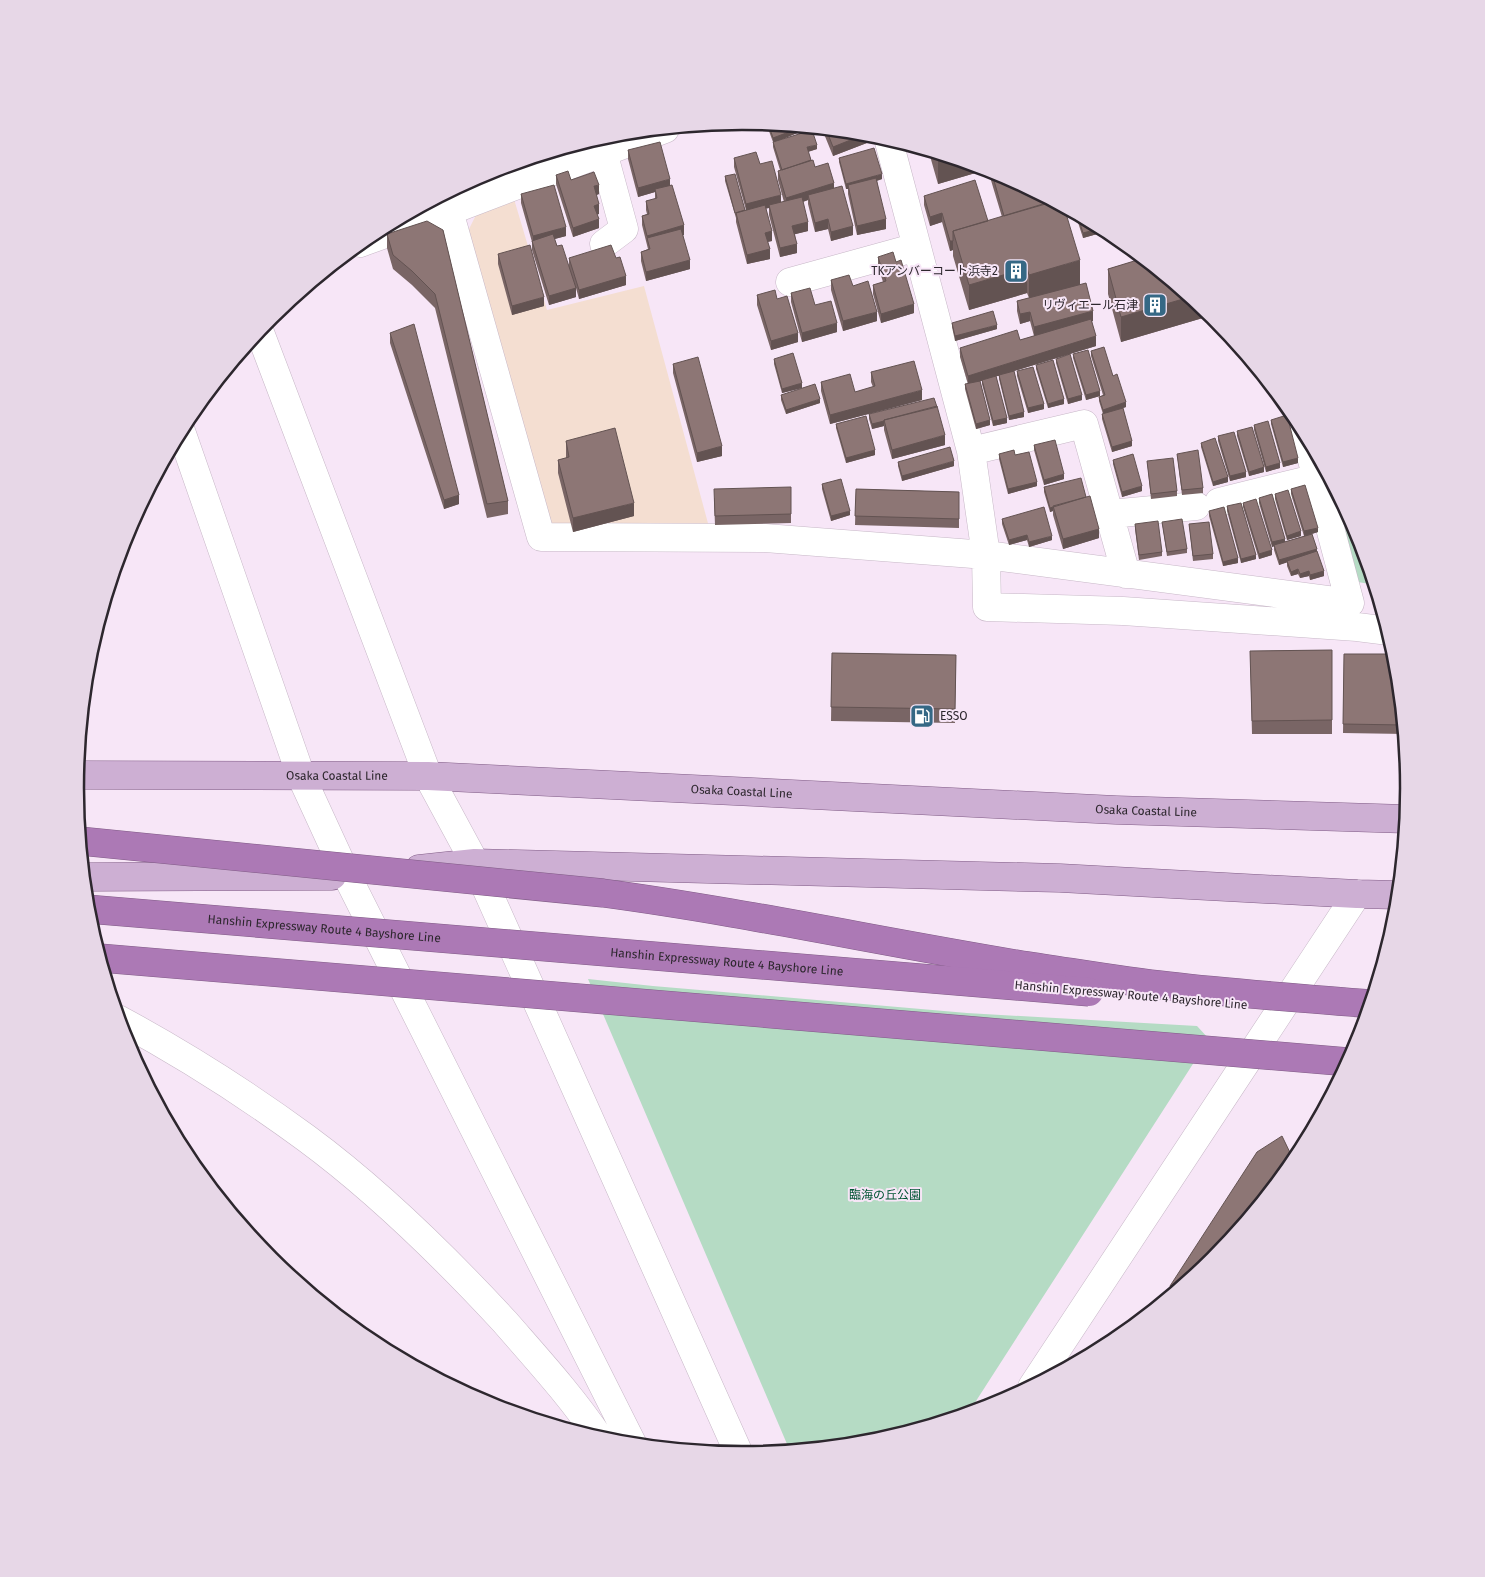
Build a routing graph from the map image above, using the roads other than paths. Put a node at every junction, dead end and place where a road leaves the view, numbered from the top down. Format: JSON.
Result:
{"nodes":[{"id":1,"x":644,"y":137,"type":"edge"},
{"id":2,"x":890,"y":147,"type":"edge"},
{"id":3,"x":603,"y":152,"type":"junction"},
{"id":4,"x":449,"y":211,"type":"junction"},
{"id":5,"x":392,"y":232,"type":"edge"},
{"id":6,"x":604,"y":244,"type":"dead end"},
{"id":7,"x":916,"y":247,"type":"junction"},
{"id":8,"x":790,"y":282,"type":"dead end"},
{"id":9,"x":262,"y":338,"type":"edge"},
{"id":10,"x":184,"y":440,"type":"edge"},
{"id":11,"x":971,"y":451,"type":"junction"},
{"id":12,"x":1319,"y":470,"type":"edge"},
{"id":13,"x":1325,"y":487,"type":"edge"},
{"id":14,"x":1110,"y":514,"type":"junction"},
{"id":15,"x":986,"y":555,"type":"junction"},
{"id":16,"x":1126,"y":574,"type":"junction"},
{"id":17,"x":1382,"y":629,"type":"edge"},
{"id":18,"x":84,"y":775,"type":"edge"},
{"id":19,"x":301,"y":776,"type":"junction"},
{"id":20,"x":428,"y":776,"type":"junction"},
{"id":21,"x":1400,"y":819,"type":"edge"},
{"id":22,"x":86,"y":842,"type":"edge"},
{"id":23,"x":475,"y":863,"type":"junction"},
{"id":24,"x":346,"y":876,"type":"junction"},
{"id":25,"x":89,"y":877,"type":"edge"},
{"id":26,"x":1358,"y":894,"type":"junction"},
{"id":27,"x":1393,"y":895,"type":"edge"},
{"id":28,"x":95,"y":910,"type":"edge"},
{"id":29,"x":106,"y":958,"type":"edge"},
{"id":30,"x":1365,"y":1003,"type":"edge"},
{"id":31,"x":1361,"y":1013,"type":"edge"},
{"id":32,"x":128,"y":1023,"type":"edge"},
{"id":33,"x":1342,"y":1061,"type":"edge"},
{"id":34,"x":1039,"y":1376,"type":"edge"},
{"id":35,"x":594,"y":1430,"type":"edge"},
{"id":36,"x":629,"y":1437,"type":"edge"},
{"id":37,"x":736,"y":1447,"type":"edge"}],
"edges":[{"from":1,"to":3,"type":"street"},
{"from":2,"to":7,"type":"street"},
{"from":3,"to":4,"type":"street"},
{"from":3,"to":6,"type":"street"},
{"from":4,"to":5,"type":"street"},
{"from":4,"to":15,"type":"street"},
{"from":7,"to":8,"type":"street"},
{"from":7,"to":11,"type":"street"},
{"from":9,"to":20,"type":"street"},
{"from":10,"to":19,"type":"street"},
{"from":11,"to":14,"type":"street"},
{"from":11,"to":15,"type":"street"},
{"from":12,"to":13,"type":"street"},
{"from":13,"to":14,"type":"street"},
{"from":13,"to":16,"type":"street"},
{"from":14,"to":16,"type":"street"},
{"from":15,"to":16,"type":"street"},
{"from":15,"to":17,"type":"street"},
{"from":18,"to":19,"type":"main road","name":"Osaka Coastal Line"},
{"from":19,"to":20,"type":"main road","name":"Osaka Coastal Line"},
{"from":19,"to":24,"type":"street"},
{"from":20,"to":21,"type":"main road","name":"Osaka Coastal Line"},
{"from":20,"to":23,"type":"street"},
{"from":22,"to":30,"type":"highway","bridge":true},
{"from":23,"to":24,"type":"main road"},
{"from":23,"to":26,"type":"main road"},
{"from":23,"to":37,"type":"street"},
{"from":24,"to":25,"type":"main road"},
{"from":24,"to":36,"type":"street"},
{"from":26,"to":27,"type":"main road"},
{"from":26,"to":34,"type":"street"},
{"from":28,"to":31,"type":"highway","name":"Hanshin Expressway Route 4 Bayshore Line","bridge":true},
{"from":29,"to":33,"type":"highway","bridge":true},
{"from":32,"to":35,"type":"street"}]}
